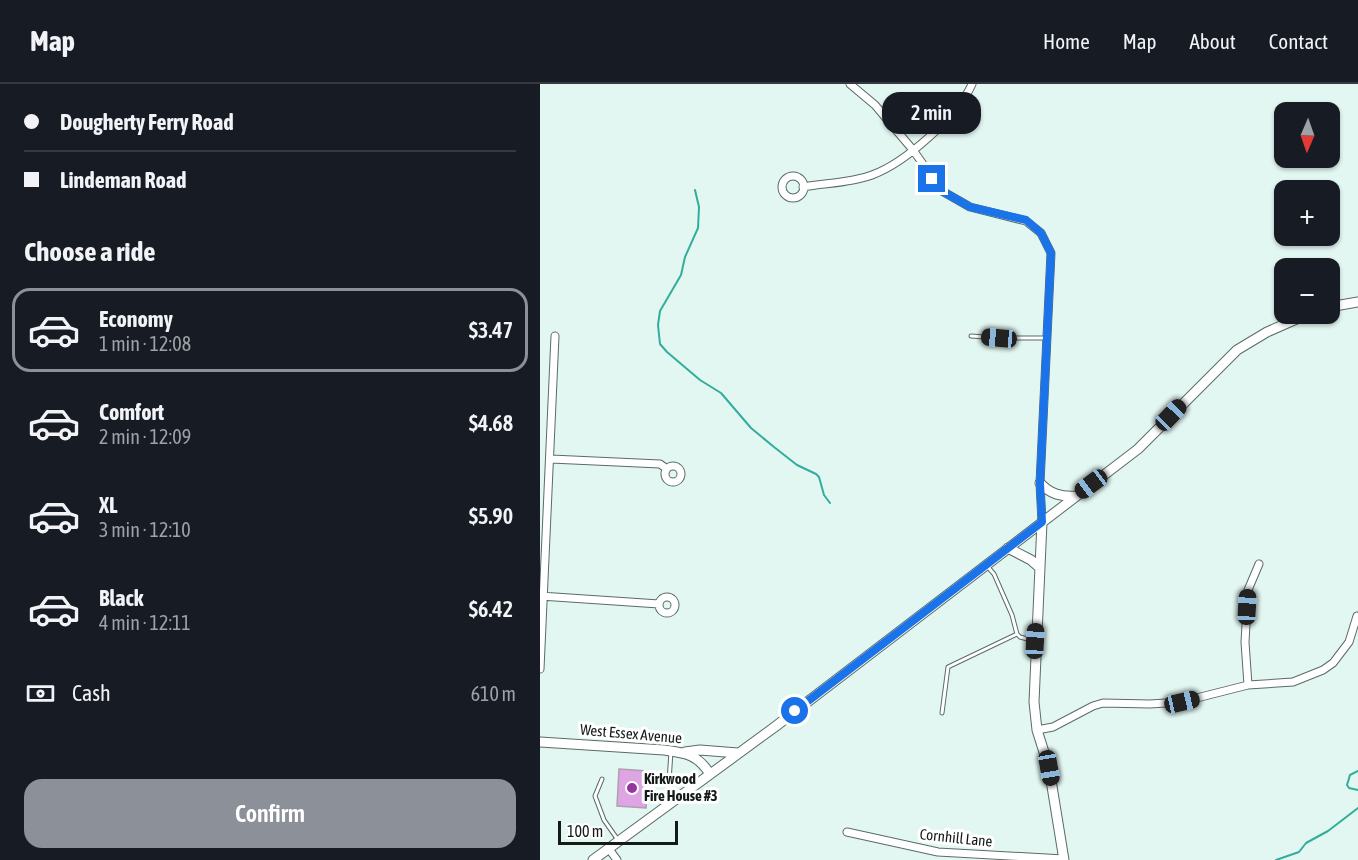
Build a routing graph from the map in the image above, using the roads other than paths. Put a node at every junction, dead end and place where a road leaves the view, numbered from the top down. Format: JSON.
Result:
{"nodes":[{"id":1,"x":850,"y":84,"type":"edge"},
{"id":2,"x":972,"y":84,"type":"edge"},
{"id":3,"x":913,"y":150,"type":"junction"},
{"id":4,"x":803,"y":187,"type":"dead end"},
{"id":5,"x":1358,"y":302,"type":"edge"},
{"id":6,"x":1340,"y":305,"type":"edge"},
{"id":7,"x":1285,"y":324,"type":"edge"},
{"id":8,"x":555,"y":336,"type":"dead end"},
{"id":9,"x":971,"y":336,"type":"dead end"},
{"id":10,"x":1046,"y":338,"type":"junction"},
{"id":11,"x":551,"y":459,"type":"junction"},
{"id":12,"x":667,"y":469,"type":"dead end"},
{"id":13,"x":1040,"y":483,"type":"junction"},
{"id":14,"x":1076,"y":496,"type":"junction"},
{"id":15,"x":1042,"y":522,"type":"junction"},
{"id":16,"x":1008,"y":548,"type":"junction"},
{"id":17,"x":1259,"y":564,"type":"dead end"},
{"id":18,"x":986,"y":565,"type":"junction"},
{"id":19,"x":1039,"y":567,"type":"junction"},
{"id":20,"x":542,"y":596,"type":"edge"},
{"id":21,"x":659,"y":604,"type":"dead end"},
{"id":22,"x":1357,"y":616,"type":"edge"},
{"id":23,"x":1017,"y":634,"type":"junction"},
{"id":24,"x":1035,"y":641,"type":"junction"},
{"id":25,"x":540,"y":669,"type":"edge"},
{"id":26,"x":1248,"y":685,"type":"junction"},
{"id":27,"x":942,"y":713,"type":"dead end"},
{"id":28,"x":1037,"y":730,"type":"junction"},
{"id":29,"x":540,"y":742,"type":"edge"},
{"id":30,"x":671,"y":751,"type":"junction"},
{"id":31,"x":683,"y":753,"type":"junction"},
{"id":32,"x":738,"y":753,"type":"junction"},
{"id":33,"x":710,"y":774,"type":"junction"},
{"id":34,"x":602,"y":779,"type":"dead end"},
{"id":35,"x":676,"y":799,"type":"junction"},
{"id":36,"x":847,"y":832,"type":"dead end"},
{"id":37,"x":619,"y":841,"type":"junction"},
{"id":38,"x":609,"y":849,"type":"junction"},
{"id":39,"x":1064,"y":859,"type":"edge"},
{"id":40,"x":593,"y":860,"type":"edge"},
{"id":41,"x":616,"y":860,"type":"edge"}],
"edges":[{"from":1,"to":3,"type":"street"},
{"from":2,"to":3,"type":"street"},
{"from":3,"to":4,"type":"street"},
{"from":3,"to":10,"type":"street"},
{"from":5,"to":6,"type":"main road"},
{"from":7,"to":14,"type":"main road"},
{"from":8,"to":11,"type":"street"},
{"from":9,"to":10,"type":"lane"},
{"from":10,"to":13,"type":"street"},
{"from":11,"to":12,"type":"street"},
{"from":11,"to":20,"type":"street"},
{"from":13,"to":14,"type":"main road"},
{"from":13,"to":15,"type":"street"},
{"from":14,"to":15,"type":"main road"},
{"from":15,"to":16,"type":"main road"},
{"from":15,"to":19,"type":"main road"},
{"from":16,"to":18,"type":"main road"},
{"from":16,"to":19,"type":"main road"},
{"from":17,"to":26,"type":"street"},
{"from":18,"to":23,"type":"lane"},
{"from":18,"to":32,"type":"main road"},
{"from":19,"to":24,"type":"main road"},
{"from":20,"to":21,"type":"street"},
{"from":20,"to":25,"type":"street"},
{"from":22,"to":26,"type":"street"},
{"from":23,"to":24,"type":"lane"},
{"from":23,"to":27,"type":"lane"},
{"from":24,"to":28,"type":"main road"},
{"from":26,"to":28,"type":"street"},
{"from":28,"to":39,"type":"main road"},
{"from":29,"to":30,"type":"main road","name":"West Essex Avenue"},
{"from":30,"to":31,"type":"main road","name":"West Essex Avenue"},
{"from":30,"to":35,"type":"lane"},
{"from":31,"to":32,"type":"main road"},
{"from":31,"to":33,"type":"main road","name":"West Essex Avenue"},
{"from":32,"to":33,"type":"main road"},
{"from":33,"to":35,"type":"main road"},
{"from":34,"to":37,"type":"lane"},
{"from":35,"to":37,"type":"main road"},
{"from":36,"to":39,"type":"street","name":"Cornhill Lane"},
{"from":37,"to":38,"type":"main road"},
{"from":38,"to":40,"type":"main road"},
{"from":38,"to":41,"type":"street"}]}
